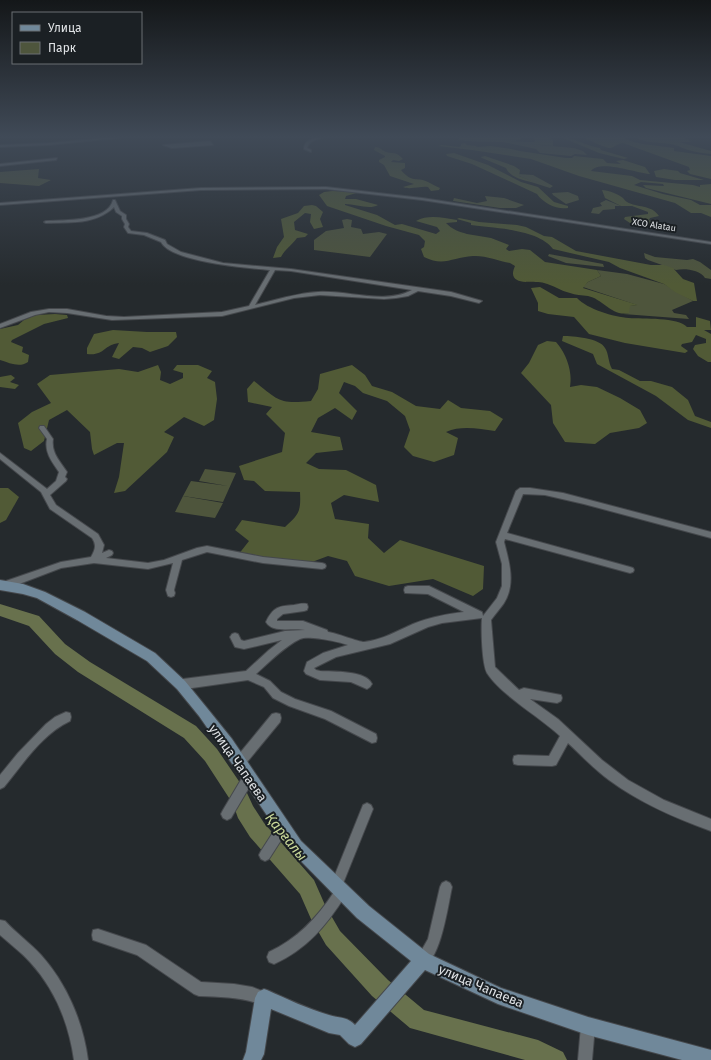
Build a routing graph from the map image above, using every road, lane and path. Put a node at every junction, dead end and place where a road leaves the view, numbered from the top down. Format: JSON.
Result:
{"nodes":[{"id":1,"x":113,"y":196,"type":"junction"},
{"id":2,"x":0,"y":204,"type":"edge"},
{"id":3,"x":114,"y":204,"type":"junction"},
{"id":4,"x":46,"y":222,"type":"dead end"},
{"id":5,"x":711,"y":242,"type":"edge"},
{"id":6,"x":273,"y":269,"type":"junction"},
{"id":7,"x":417,"y":289,"type":"junction"},
{"id":8,"x":390,"y":291,"type":"dead end"},
{"id":9,"x":365,"y":296,"type":"junction"},
{"id":10,"x":479,"y":301,"type":"dead end"},
{"id":11,"x":227,"y":307,"type":"dead end"},
{"id":12,"x":251,"y":307,"type":"junction"},
{"id":13,"x":234,"y":311,"type":"junction"},
{"id":14,"x":0,"y":326,"type":"edge"},
{"id":15,"x":42,"y":428,"type":"dead end"},
{"id":16,"x":0,"y":455,"type":"edge"},
{"id":17,"x":67,"y":476,"type":"dead end"},
{"id":18,"x":59,"y":482,"type":"junction"},
{"id":19,"x":47,"y":493,"type":"junction"},
{"id":20,"x":502,"y":535,"type":"junction"},
{"id":21,"x":711,"y":535,"type":"edge"},
{"id":22,"x":108,"y":553,"type":"dead end"},
{"id":23,"x":178,"y":557,"type":"junction"},
{"id":24,"x":94,"y":560,"type":"junction"},
{"id":25,"x":322,"y":566,"type":"dead end"},
{"id":26,"x":630,"y":570,"type":"dead end"},
{"id":27,"x":3,"y":585,"type":"edge"},
{"id":28,"x":408,"y":590,"type":"dead end"},
{"id":29,"x":171,"y":594,"type":"dead end"},
{"id":30,"x":304,"y":607,"type":"dead end"},
{"id":31,"x":482,"y":617,"type":"junction"},
{"id":32,"x":300,"y":634,"type":"junction"},
{"id":33,"x":328,"y":636,"type":"junction"},
{"id":34,"x":235,"y":637,"type":"dead end"},
{"id":35,"x":362,"y":647,"type":"junction"},
{"id":36,"x":248,"y":675,"type":"junction"},
{"id":37,"x":178,"y":683,"type":"junction"},
{"id":38,"x":367,"y":684,"type":"dead end"},
{"id":39,"x":519,"y":696,"type":"junction"},
{"id":40,"x":557,"y":698,"type":"dead end"},
{"id":41,"x":66,"y":717,"type":"dead end"},
{"id":42,"x":276,"y":718,"type":"dead end"},
{"id":43,"x":567,"y":734,"type":"junction"},
{"id":44,"x":372,"y":738,"type":"dead end"},
{"id":45,"x":518,"y":760,"type":"dead end"},
{"id":46,"x":239,"y":763,"type":"junction"},
{"id":47,"x":246,"y":782,"type":"junction"},
{"id":48,"x":0,"y":784,"type":"edge"},
{"id":49,"x":367,"y":809,"type":"dead end"},
{"id":50,"x":227,"y":814,"type":"dead end"},
{"id":51,"x":711,"y":825,"type":"edge"},
{"id":52,"x":282,"y":827,"type":"junction"},
{"id":53,"x":264,"y":855,"type":"dead end"},
{"id":54,"x":446,"y":887,"type":"dead end"},
{"id":55,"x":338,"y":889,"type":"junction"},
{"id":56,"x":0,"y":926,"type":"edge"},
{"id":57,"x":98,"y":935,"type":"dead end"},
{"id":58,"x":274,"y":957,"type":"dead end"},
{"id":59,"x":423,"y":960,"type":"junction"},
{"id":60,"x":266,"y":999,"type":"junction"},
{"id":61,"x":588,"y":1026,"type":"junction"},
{"id":62,"x":586,"y":1058,"type":"edge"},
{"id":63,"x":711,"y":1059,"type":"edge"},
{"id":64,"x":81,"y":1060,"type":"edge"},
{"id":65,"x":252,"y":1060,"type":"edge"}],
"edges":[{"from":1,"to":2,"type":"street","name":"XCO Alatau"},
{"from":1,"to":3,"type":"street"},
{"from":1,"to":5,"type":"street","name":"XCO Alatau"},
{"from":3,"to":4,"type":"street"},
{"from":3,"to":6,"type":"street"},
{"from":6,"to":7,"type":"street"},
{"from":6,"to":12,"type":"street"},
{"from":7,"to":9,"type":"street"},
{"from":7,"to":10,"type":"street"},
{"from":8,"to":9,"type":"street"},
{"from":9,"to":12,"type":"street"},
{"from":11,"to":13,"type":"street"},
{"from":12,"to":13,"type":"street"},
{"from":13,"to":14,"type":"street"},
{"from":15,"to":18,"type":"street"},
{"from":16,"to":19,"type":"street"},
{"from":17,"to":18,"type":"street"},
{"from":18,"to":19,"type":"street"},
{"from":19,"to":24,"type":"street"},
{"from":20,"to":21,"type":"street"},
{"from":20,"to":26,"type":"street"},
{"from":20,"to":31,"type":"street"},
{"from":22,"to":24,"type":"street"},
{"from":23,"to":24,"type":"street"},
{"from":23,"to":25,"type":"street"},
{"from":23,"to":29,"type":"street"},
{"from":24,"to":27,"type":"street"},
{"from":27,"to":37,"type":"street","name":"улица Чапаева"},
{"from":28,"to":31,"type":"street"},
{"from":30,"to":33,"type":"street"},
{"from":31,"to":35,"type":"street"},
{"from":31,"to":39,"type":"street"},
{"from":32,"to":33,"type":"street"},
{"from":32,"to":34,"type":"street"},
{"from":32,"to":36,"type":"street"},
{"from":33,"to":35,"type":"street"},
{"from":35,"to":38,"type":"street"},
{"from":36,"to":37,"type":"street"},
{"from":36,"to":44,"type":"street"},
{"from":37,"to":46,"type":"street","name":"улица Чапаева"},
{"from":39,"to":40,"type":"street"},
{"from":39,"to":43,"type":"street"},
{"from":41,"to":48,"type":"street"},
{"from":42,"to":46,"type":"street"},
{"from":43,"to":45,"type":"street"},
{"from":43,"to":51,"type":"street"},
{"from":46,"to":47,"type":"street","name":"улица Чапаева"},
{"from":47,"to":50,"type":"street"},
{"from":47,"to":52,"type":"street","name":"улица Чапаева"},
{"from":49,"to":55,"type":"street"},
{"from":52,"to":53,"type":"street"},
{"from":52,"to":55,"type":"street","name":"улица Чапаева"},
{"from":54,"to":59,"type":"street"},
{"from":55,"to":58,"type":"street"},
{"from":55,"to":59,"type":"street","name":"улица Чапаева"},
{"from":56,"to":64,"type":"street"},
{"from":57,"to":60,"type":"street"},
{"from":59,"to":60,"type":"street"},
{"from":59,"to":61,"type":"street","name":"улица Чапаева"},
{"from":60,"to":65,"type":"street"},
{"from":61,"to":62,"type":"street"},
{"from":61,"to":63,"type":"street","name":"улица Чапаева"}]}
